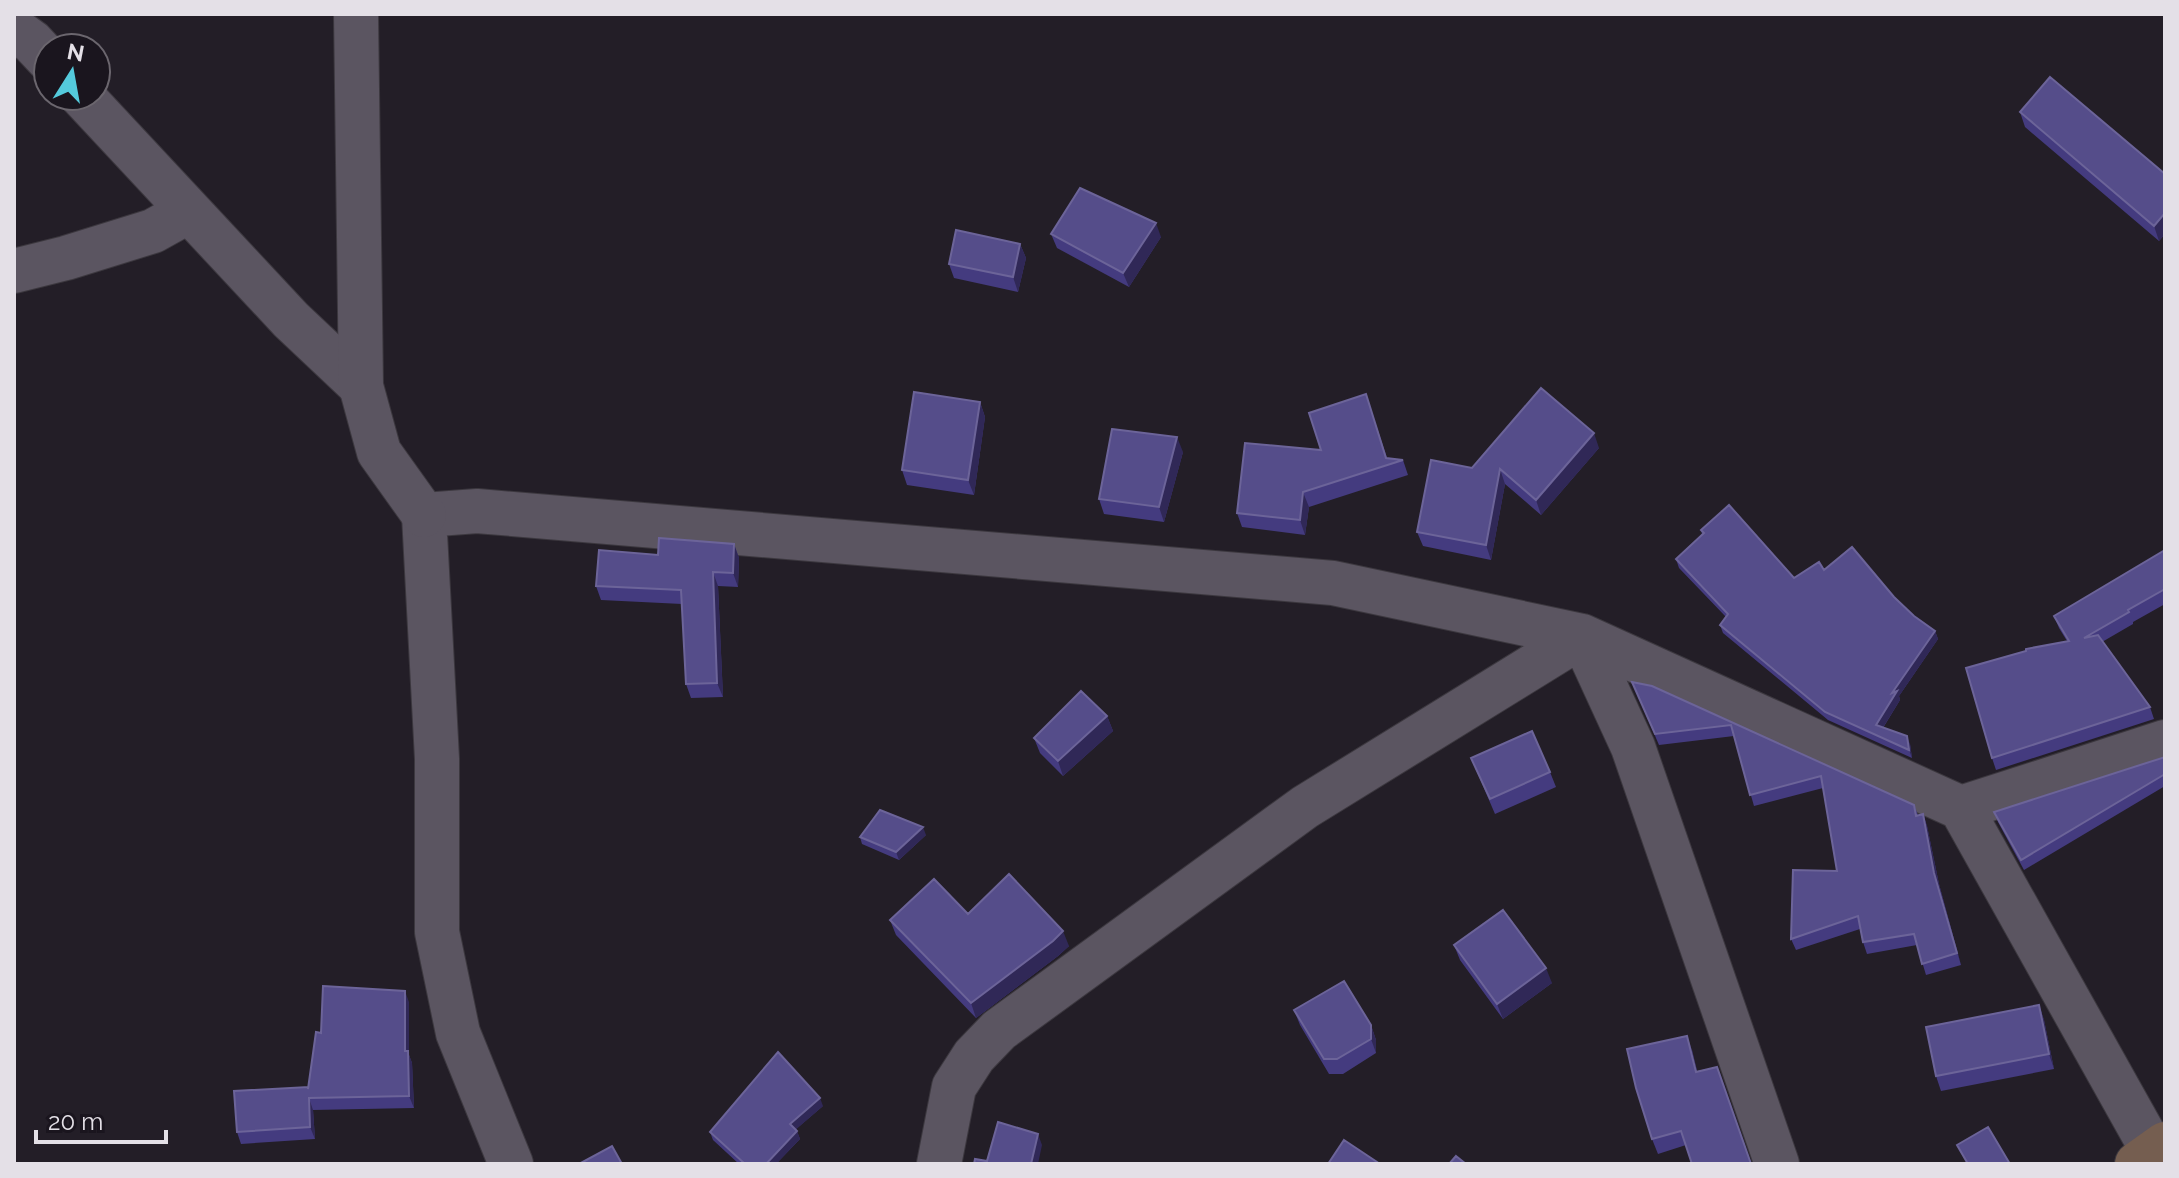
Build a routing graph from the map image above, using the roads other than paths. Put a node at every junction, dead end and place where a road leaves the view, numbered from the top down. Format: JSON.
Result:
{"nodes":[{"id":1,"x":356,"y":14,"type":"edge"},
{"id":2,"x":14,"y":29,"type":"edge"},
{"id":3,"x":32,"y":42,"type":"edge"},
{"id":4,"x":97,"y":112,"type":"edge"},
{"id":5,"x":189,"y":211,"type":"junction"},
{"id":6,"x":14,"y":271,"type":"edge"},
{"id":7,"x":361,"y":386,"type":"junction"},
{"id":8,"x":424,"y":515,"type":"junction"},
{"id":9,"x":1582,"y":636,"type":"junction"},
{"id":10,"x":2165,"y":742,"type":"edge"},
{"id":11,"x":1961,"y":808,"type":"junction"},
{"id":12,"x":2152,"y":1154,"type":"edge"},
{"id":13,"x":511,"y":1164,"type":"edge"},
{"id":14,"x":939,"y":1164,"type":"edge"},
{"id":15,"x":1777,"y":1164,"type":"edge"}],
"edges":[{"from":1,"to":7,"type":"street"},
{"from":2,"to":3,"type":"street"},
{"from":4,"to":5,"type":"street"},
{"from":5,"to":6,"type":"street"},
{"from":5,"to":7,"type":"street"},
{"from":7,"to":8,"type":"street"},
{"from":8,"to":9,"type":"street"},
{"from":8,"to":13,"type":"street"},
{"from":9,"to":11,"type":"street"},
{"from":9,"to":14,"type":"street"},
{"from":9,"to":15,"type":"street"},
{"from":10,"to":11,"type":"street"},
{"from":11,"to":12,"type":"street"}]}
